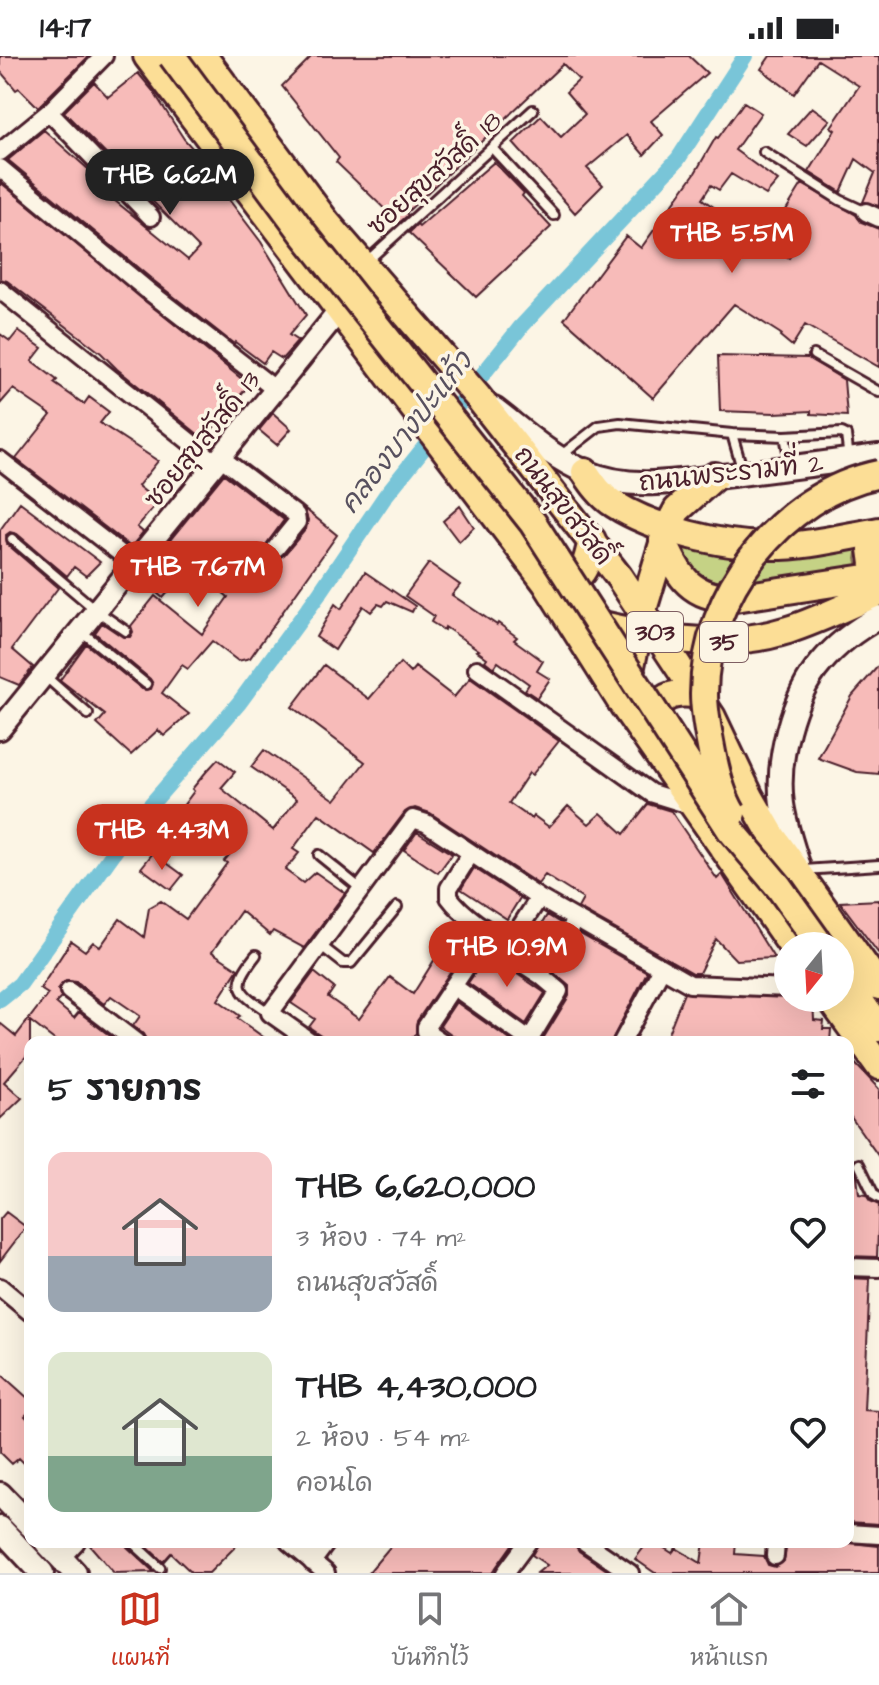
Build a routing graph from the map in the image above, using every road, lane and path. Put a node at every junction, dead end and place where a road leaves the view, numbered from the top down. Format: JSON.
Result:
{"nodes":[{"id":1,"x":104,"y":56,"type":"edge"},
{"id":2,"x":147,"y":56,"type":"edge"},
{"id":3,"x":172,"y":56,"type":"edge"},
{"id":4,"x":203,"y":56,"type":"edge"},
{"id":5,"x":533,"y":110,"type":"dead end"},
{"id":6,"x":49,"y":112,"type":"junction"},
{"id":7,"x":492,"y":148,"type":"junction"},
{"id":8,"x":0,"y":152,"type":"edge"},
{"id":9,"x":764,"y":152,"type":"dead end"},
{"id":10,"x":0,"y":168,"type":"edge"},
{"id":11,"x":554,"y":215,"type":"dead end"},
{"id":12,"x":872,"y":215,"type":"edge"},
{"id":13,"x":151,"y":217,"type":"dead end"},
{"id":14,"x":362,"y":265,"type":"junction"},
{"id":15,"x":0,"y":290,"type":"edge"},
{"id":16,"x":339,"y":311,"type":"junction"},
{"id":17,"x":814,"y":355,"type":"dead end"},
{"id":18,"x":276,"y":390,"type":"junction"},
{"id":19,"x":879,"y":392,"type":"edge"},
{"id":20,"x":477,"y":396,"type":"junction"},
{"id":21,"x":732,"y":434,"type":"junction"},
{"id":22,"x":785,"y":436,"type":"junction"},
{"id":23,"x":879,"y":456,"type":"edge"},
{"id":24,"x":559,"y":458,"type":"junction"},
{"id":25,"x":218,"y":459,"type":"junction"},
{"id":26,"x":0,"y":460,"type":"edge"},
{"id":27,"x":849,"y":460,"type":"junction"},
{"id":28,"x":791,"y":468,"type":"junction"},
{"id":29,"x":585,"y":472,"type":"junction"},
{"id":30,"x":743,"y":473,"type":"junction"},
{"id":31,"x":879,"y":474,"type":"edge"},
{"id":32,"x":715,"y":476,"type":"junction"},
{"id":33,"x":879,"y":531,"type":"edge"},
{"id":34,"x":665,"y":534,"type":"junction"},
{"id":35,"x":879,"y":538,"type":"edge"},
{"id":36,"x":12,"y":539,"type":"dead end"},
{"id":37,"x":592,"y":540,"type":"junction"},
{"id":38,"x":276,"y":548,"type":"dead end"},
{"id":39,"x":134,"y":564,"type":"junction"},
{"id":40,"x":879,"y":569,"type":"edge"},
{"id":41,"x":879,"y":576,"type":"edge"},
{"id":42,"x":546,"y":583,"type":"junction"},
{"id":43,"x":879,"y":592,"type":"edge"},
{"id":44,"x":564,"y":610,"type":"junction"},
{"id":45,"x":97,"y":611,"type":"junction"},
{"id":46,"x":879,"y":617,"type":"edge"},
{"id":47,"x":646,"y":628,"type":"junction"},
{"id":48,"x":80,"y":631,"type":"junction"},
{"id":49,"x":126,"y":631,"type":"dead end"},
{"id":50,"x":477,"y":669,"type":"dead end"},
{"id":51,"x":44,"y":675,"type":"junction"},
{"id":52,"x":146,"y":684,"type":"dead end"},
{"id":53,"x":698,"y":695,"type":"junction"},
{"id":54,"x":623,"y":705,"type":"junction"},
{"id":55,"x":88,"y":714,"type":"dead end"},
{"id":56,"x":0,"y":729,"type":"edge"},
{"id":57,"x":644,"y":734,"type":"junction"},
{"id":58,"x":693,"y":806,"type":"junction"},
{"id":59,"x":471,"y":853,"type":"junction"},
{"id":60,"x":319,"y":855,"type":"dead end"},
{"id":61,"x":879,"y":865,"type":"edge"},
{"id":62,"x":803,"y":878,"type":"junction"},
{"id":63,"x":779,"y":887,"type":"junction"},
{"id":64,"x":361,"y":889,"type":"junction"},
{"id":65,"x":539,"y":898,"type":"junction"},
{"id":66,"x":397,"y":907,"type":"dead end"},
{"id":67,"x":576,"y":919,"type":"junction"},
{"id":68,"x":782,"y":932,"type":"edge"},
{"id":69,"x":822,"y":932,"type":"edge"},
{"id":70,"x":827,"y":932,"type":"edge"},
{"id":71,"x":320,"y":945,"type":"junction"},
{"id":72,"x":256,"y":955,"type":"dead end"},
{"id":73,"x":854,"y":963,"type":"edge"},
{"id":74,"x":661,"y":970,"type":"junction"},
{"id":75,"x":540,"y":975,"type":"junction"},
{"id":76,"x":453,"y":986,"type":"junction"},
{"id":77,"x":879,"y":986,"type":"edge"},
{"id":78,"x":774,"y":987,"type":"edge"},
{"id":79,"x":69,"y":991,"type":"dead end"},
{"id":80,"x":854,"y":993,"type":"edge"},
{"id":81,"x":840,"y":1012,"type":"edge"},
{"id":82,"x":270,"y":1013,"type":"junction"},
{"id":83,"x":879,"y":1028,"type":"edge"},
{"id":84,"x":128,"y":1036,"type":"edge"},
{"id":85,"x":303,"y":1036,"type":"edge"},
{"id":86,"x":433,"y":1036,"type":"edge"},
{"id":87,"x":521,"y":1036,"type":"edge"},
{"id":88,"x":531,"y":1036,"type":"edge"},
{"id":89,"x":625,"y":1036,"type":"edge"},
{"id":90,"x":879,"y":1066,"type":"edge"},
{"id":91,"x":859,"y":1164,"type":"dead end"},
{"id":92,"x":879,"y":1198,"type":"edge"},
{"id":93,"x":854,"y":1267,"type":"edge"},
{"id":94,"x":879,"y":1268,"type":"edge"},
{"id":95,"x":0,"y":1287,"type":"edge"},
{"id":96,"x":24,"y":1307,"type":"edge"},
{"id":97,"x":0,"y":1494,"type":"edge"},
{"id":98,"x":24,"y":1519,"type":"edge"},
{"id":99,"x":0,"y":1528,"type":"edge"},
{"id":100,"x":854,"y":1533,"type":"edge"},
{"id":101,"x":879,"y":1535,"type":"edge"},
{"id":102,"x":138,"y":1548,"type":"edge"},
{"id":103,"x":296,"y":1548,"type":"edge"},
{"id":104,"x":322,"y":1548,"type":"edge"},
{"id":105,"x":524,"y":1548,"type":"edge"},
{"id":106,"x":594,"y":1548,"type":"edge"},
{"id":107,"x":312,"y":1562,"type":"junction"},
{"id":108,"x":160,"y":1568,"type":"dead end"},
{"id":109,"x":32,"y":1569,"type":"edge"},
{"id":110,"x":326,"y":1573,"type":"edge"},
{"id":111,"x":505,"y":1573,"type":"edge"},
{"id":112,"x":630,"y":1573,"type":"edge"}],
"edges":[{"from":1,"to":6,"type":"street"},
{"from":2,"to":16,"type":"main road","number":"303"},
{"from":3,"to":63,"type":"main road","bridge":true},
{"from":4,"to":14,"type":"main road","name":"ถนนสุขสวัสดิ์","number":"303"},
{"from":5,"to":7,"type":"lane","name":"ซอยสุขสวัสดิ์ 18"},
{"from":6,"to":8,"type":"street"},
{"from":6,"to":13,"type":"street"},
{"from":7,"to":11,"type":"lane"},
{"from":7,"to":14,"type":"lane","name":"ซอยสุขสวัสดิ์ 18"},
{"from":9,"to":12,"type":"lane"},
{"from":10,"to":18,"type":"street"},
{"from":14,"to":20,"type":"main road","name":"ถนนสุขสวัสดิ์","number":"303"},
{"from":15,"to":25,"type":"street"},
{"from":16,"to":18,"type":"street","name":"ซอยสุขสวัสดิ์ 13"},
{"from":16,"to":42,"type":"main road","number":"303"},
{"from":17,"to":19,"type":"lane"},
{"from":18,"to":25,"type":"street","name":"ซอยสุขสวัสดิ์ 13"},
{"from":20,"to":24,"type":"main road","name":"ถนนพระรามที่ 2"},
{"from":20,"to":37,"type":"main road","name":"ถนนสุขสวัสดิ์","number":"303"},
{"from":21,"to":22,"type":"lane"},
{"from":21,"to":24,"type":"lane"},
{"from":21,"to":30,"type":"lane"},
{"from":22,"to":27,"type":"lane"},
{"from":22,"to":28,"type":"lane"},
{"from":23,"to":27,"type":"main road","name":"ถนนพระรามที่ 2"},
{"from":24,"to":29,"type":"main road","name":"ถนนพระรามที่ 2"},
{"from":25,"to":38,"type":"street"},
{"from":25,"to":39,"type":"street","name":"ซอยสุขสวัสดิ์ 13"},
{"from":26,"to":39,"type":"street"},
{"from":27,"to":28,"type":"main road","name":"ถนนพระรามที่ 2"},
{"from":28,"to":30,"type":"main road","name":"ถนนพระรามที่ 2"},
{"from":29,"to":32,"type":"main road","name":"ถนนพระรามที่ 2"},
{"from":29,"to":34,"type":"main road","name":"ถนนพระรามที่ 2"},
{"from":30,"to":32,"type":"main road","name":"ถนนพระรามที่ 2"},
{"from":31,"to":63,"type":"main road","bridge":true},
{"from":32,"to":34,"type":"main road"},
{"from":33,"to":34,"type":"main road","name":"ถนนพระรามที่ 2"},
{"from":34,"to":41,"type":"main road"},
{"from":34,"to":47,"type":"main road"},
{"from":35,"to":40,"type":"main road"},
{"from":36,"to":45,"type":"lane"},
{"from":37,"to":42,"type":"main road"},
{"from":37,"to":47,"type":"main road","name":"ถนนสุขสวัสดิ์","number":"303"},
{"from":39,"to":45,"type":"street","name":"ซอยสุขสวัสดิ์ 13"},
{"from":42,"to":44,"type":"main road","number":"303"},
{"from":43,"to":47,"type":"main road","number":"35"},
{"from":44,"to":47,"type":"main road","number":"35"},
{"from":44,"to":54,"type":"main road","number":"303"},
{"from":45,"to":48,"type":"street","name":"ซอยสุขสวัสดิ์ 13"},
{"from":45,"to":49,"type":"lane"},
{"from":46,"to":62,"type":"main road"},
{"from":47,"to":53,"type":"main road","name":"ถนนสุขสวัสดิ์","number":"303"},
{"from":47,"to":54,"type":"main road"},
{"from":48,"to":51,"type":"street","name":"ซอยสุขสวัสดิ์ 13"},
{"from":48,"to":52,"type":"lane"},
{"from":50,"to":58,"type":"street"},
{"from":51,"to":55,"type":"lane"},
{"from":51,"to":56,"type":"street","name":"ซอยสุขสวัสดิ์ 13"},
{"from":53,"to":57,"type":"main road"},
{"from":53,"to":62,"type":"main road","name":"ถนนสุขสวัสดิ์","number":"303"},
{"from":54,"to":57,"type":"main road","number":"303"},
{"from":57,"to":58,"type":"main road","number":"303"},
{"from":58,"to":68,"type":"main road","number":"303"},
{"from":59,"to":64,"type":"street"},
{"from":59,"to":65,"type":"street"},
{"from":59,"to":65,"type":"street"},
{"from":60,"to":64,"type":"lane"},
{"from":61,"to":62,"type":"lane"},
{"from":62,"to":70,"type":"main road","name":"ถนนสุขสวัสดิ์","number":"303"},
{"from":63,"to":69,"type":"main road","bridge":true},
{"from":64,"to":71,"type":"street"},
{"from":65,"to":67,"type":"street"},
{"from":66,"to":71,"type":"lane"},
{"from":67,"to":74,"type":"street"},
{"from":67,"to":75,"type":"street"},
{"from":71,"to":82,"type":"street"},
{"from":72,"to":82,"type":"lane"},
{"from":73,"to":77,"type":"main road","name":"ถนนสุขสวัสดิ์"},
{"from":74,"to":78,"type":"street"},
{"from":74,"to":89,"type":"street"},
{"from":75,"to":76,"type":"street"},
{"from":75,"to":88,"type":"street"},
{"from":76,"to":86,"type":"street"},
{"from":76,"to":87,"type":"street"},
{"from":79,"to":84,"type":"street"},
{"from":80,"to":83,"type":"main road"},
{"from":81,"to":90,"type":"main road"},
{"from":82,"to":85,"type":"street"},
{"from":91,"to":92,"type":"lane"},
{"from":93,"to":94,"type":"street"},
{"from":95,"to":96,"type":"street"},
{"from":97,"to":98,"type":"main road"},
{"from":99,"to":109,"type":"main road"},
{"from":100,"to":101,"type":"street"},
{"from":102,"to":108,"type":"lane"},
{"from":103,"to":107,"type":"street"},
{"from":104,"to":107,"type":"street"},
{"from":105,"to":111,"type":"street"},
{"from":106,"to":112,"type":"street"},
{"from":107,"to":110,"type":"street"}]}
